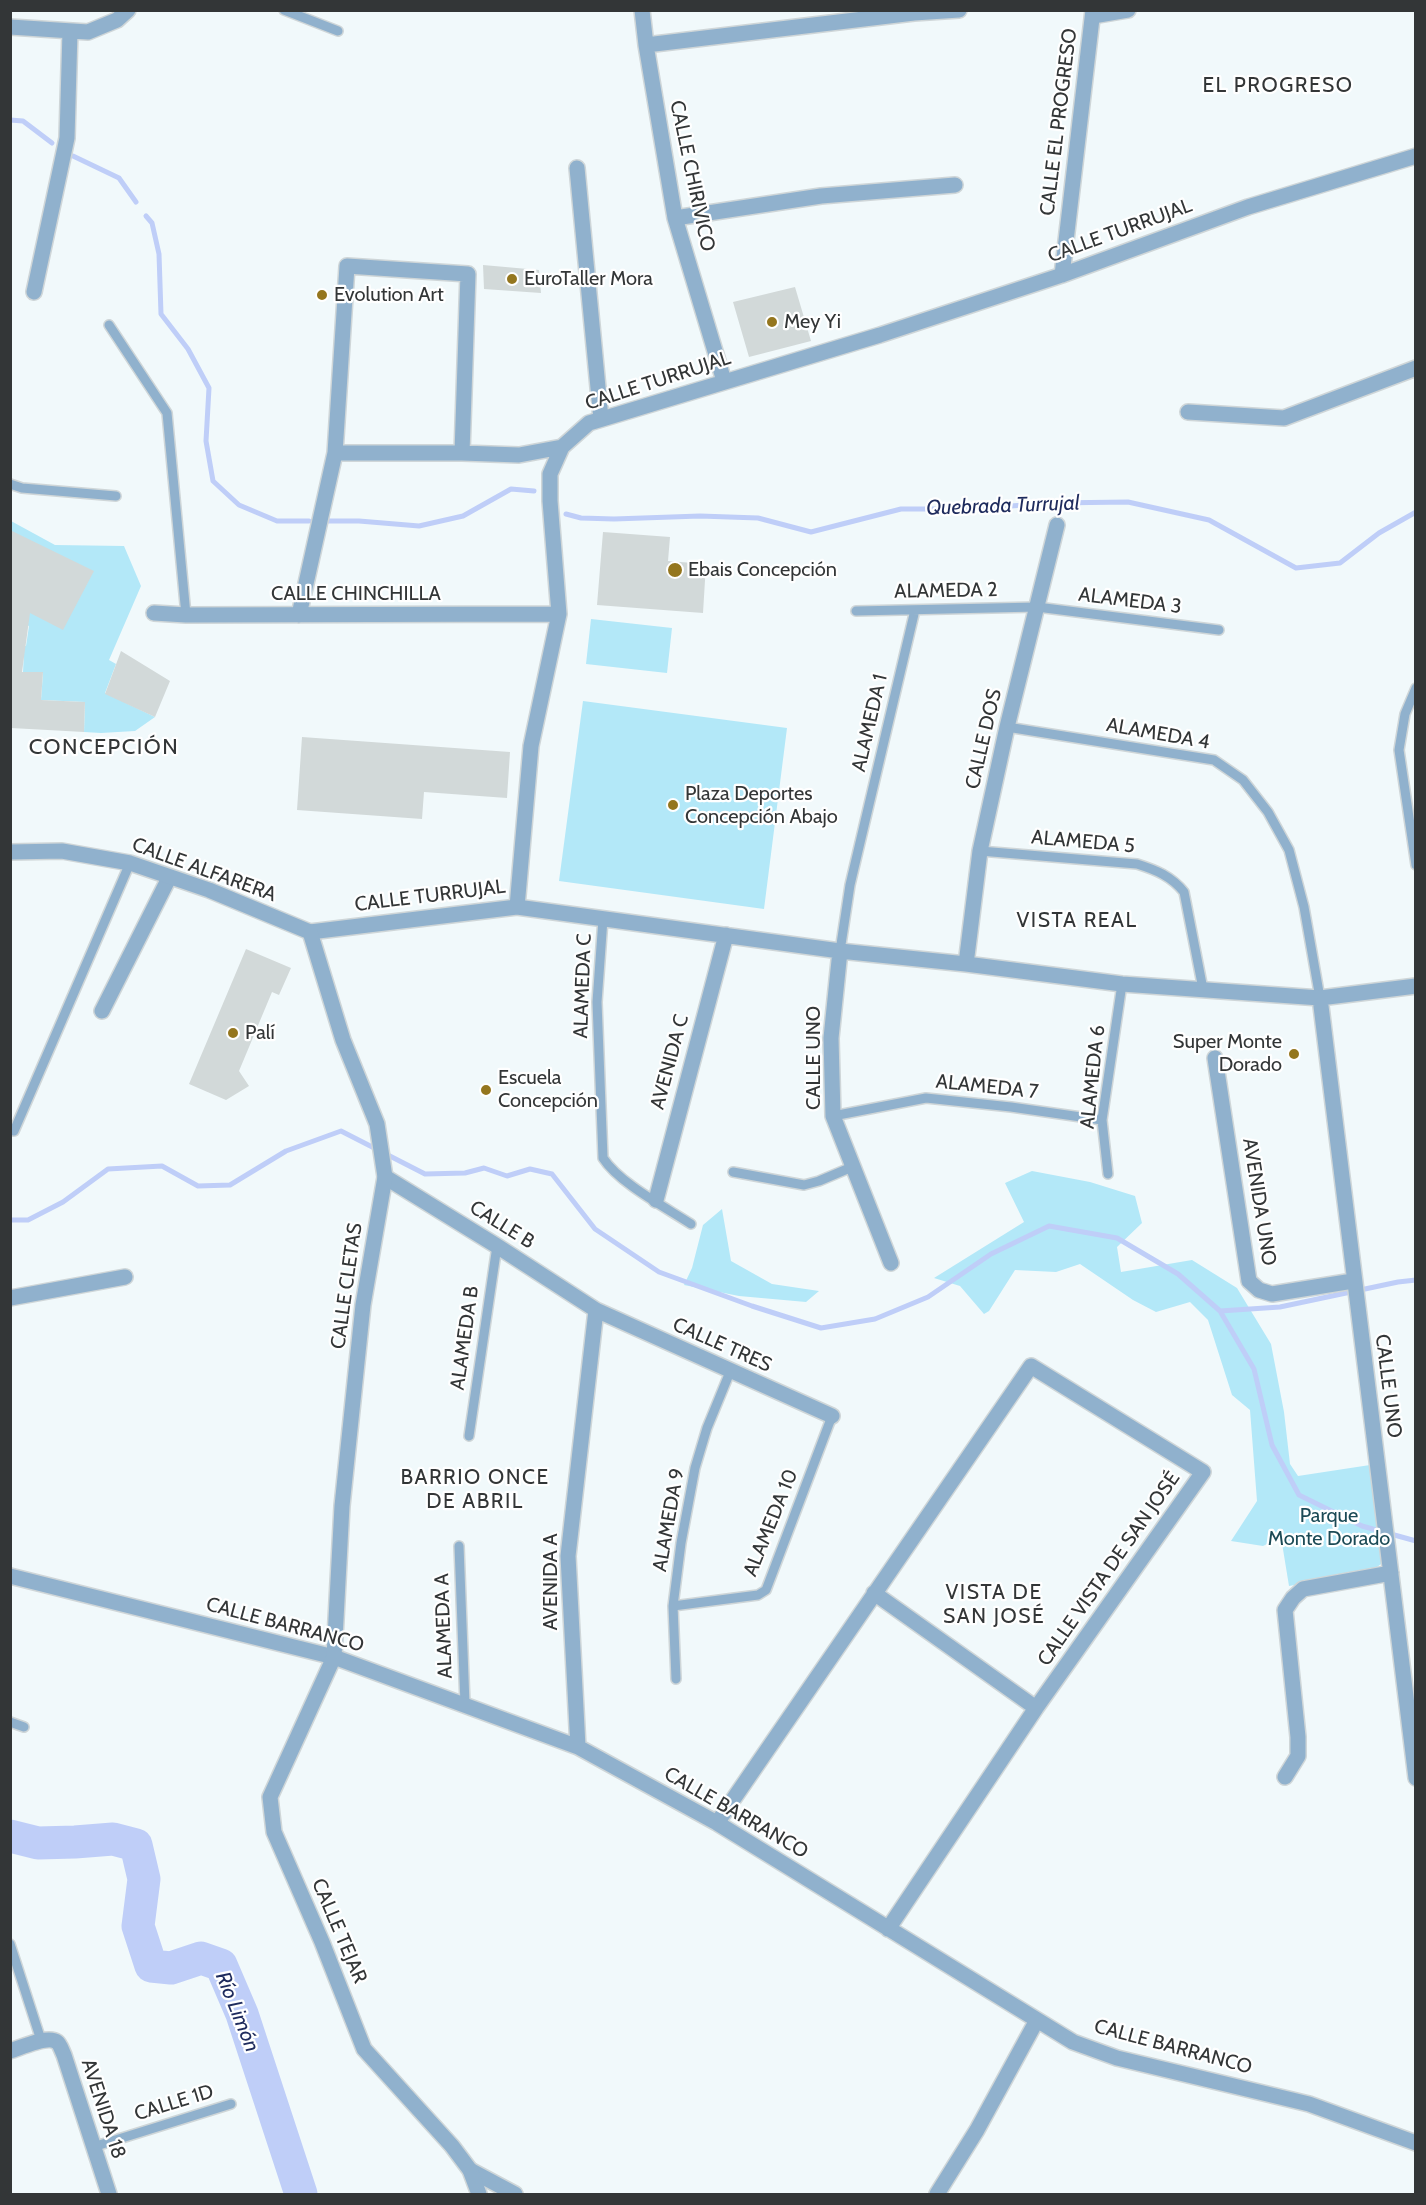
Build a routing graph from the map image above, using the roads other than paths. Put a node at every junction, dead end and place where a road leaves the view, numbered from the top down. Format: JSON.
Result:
{"nodes":[{"id":1,"x":128,"y":10,"type":"edge"},
{"id":2,"x":284,"y":10,"type":"edge"},
{"id":3,"x":642,"y":10,"type":"edge"},
{"id":4,"x":959,"y":10,"type":"edge"},
{"id":5,"x":1128,"y":10,"type":"edge"},
{"id":6,"x":914,"y":12,"type":"edge"},
{"id":7,"x":1093,"y":13,"type":"edge"},
{"id":8,"x":10,"y":27,"type":"edge"},
{"id":9,"x":70,"y":31,"type":"junction"},
{"id":10,"x":338,"y":31,"type":"dead end"},
{"id":11,"x":646,"y":45,"type":"junction"},
{"id":12,"x":1416,"y":156,"type":"edge"},
{"id":13,"x":578,"y":168,"type":"dead end"},
{"id":14,"x":955,"y":185,"type":"dead end"},
{"id":15,"x":675,"y":218,"type":"junction"},
{"id":16,"x":1062,"y":275,"type":"junction"},
{"id":17,"x":34,"y":292,"type":"dead end"},
{"id":18,"x":110,"y":325,"type":"dead end"},
{"id":19,"x":1416,"y":368,"type":"edge"},
{"id":20,"x":724,"y":381,"type":"junction"},
{"id":21,"x":1188,"y":412,"type":"dead end"},
{"id":22,"x":601,"y":419,"type":"junction"},
{"id":23,"x":562,"y":447,"type":"junction"},
{"id":24,"x":335,"y":453,"type":"junction"},
{"id":25,"x":462,"y":453,"type":"junction"},
{"id":26,"x":10,"y":484,"type":"edge"},
{"id":27,"x":116,"y":496,"type":"dead end"},
{"id":28,"x":1057,"y":525,"type":"dead end"},
{"id":29,"x":1037,"y":608,"type":"junction"},
{"id":30,"x":915,"y":610,"type":"junction"},
{"id":31,"x":856,"y":611,"type":"dead end"},
{"id":32,"x":154,"y":613,"type":"dead end"},
{"id":33,"x":559,"y":614,"type":"junction"},
{"id":34,"x":186,"y":615,"type":"junction"},
{"id":35,"x":299,"y":615,"type":"junction"},
{"id":36,"x":1219,"y":630,"type":"dead end"},
{"id":37,"x":1416,"y":688,"type":"edge"},
{"id":38,"x":1007,"y":727,"type":"junction"},
{"id":39,"x":980,"y":851,"type":"junction"},
{"id":40,"x":10,"y":852,"type":"edge"},
{"id":41,"x":130,"y":863,"type":"junction"},
{"id":42,"x":1416,"y":865,"type":"edge"},
{"id":43,"x":169,"y":878,"type":"junction"},
{"id":44,"x":517,"y":907,"type":"junction"},
{"id":45,"x":603,"y":919,"type":"junction"},
{"id":46,"x":310,"y":932,"type":"junction"},
{"id":47,"x":726,"y":935,"type":"junction"},
{"id":48,"x":840,"y":951,"type":"junction"},
{"id":49,"x":966,"y":964,"type":"junction"},
{"id":50,"x":1122,"y":984,"type":"junction"},
{"id":51,"x":1416,"y":986,"type":"edge"},
{"id":52,"x":1203,"y":989,"type":"junction"},
{"id":53,"x":1320,"y":998,"type":"junction"},
{"id":54,"x":102,"y":1011,"type":"dead end"},
{"id":55,"x":1215,"y":1058,"type":"dead end"},
{"id":56,"x":833,"y":1116,"type":"junction"},
{"id":57,"x":1102,"y":1120,"type":"junction"},
{"id":58,"x":14,"y":1131,"type":"dead end"},
{"id":59,"x":852,"y":1167,"type":"junction"},
{"id":60,"x":733,"y":1172,"type":"dead end"},
{"id":61,"x":1108,"y":1174,"type":"dead end"},
{"id":62,"x":385,"y":1177,"type":"junction"},
{"id":63,"x":656,"y":1200,"type":"junction"},
{"id":64,"x":691,"y":1224,"type":"dead end"},
{"id":65,"x":497,"y":1246,"type":"junction"},
{"id":66,"x":891,"y":1263,"type":"dead end"},
{"id":67,"x":125,"y":1277,"type":"dead end"},
{"id":68,"x":1353,"y":1281,"type":"junction"},
{"id":69,"x":10,"y":1298,"type":"edge"},
{"id":70,"x":596,"y":1310,"type":"junction"},
{"id":71,"x":730,"y":1372,"type":"junction"},
{"id":72,"x":832,"y":1416,"type":"joint"},
{"id":73,"x":468,"y":1436,"type":"dead end"},
{"id":74,"x":459,"y":1546,"type":"dead end"},
{"id":75,"x":1391,"y":1573,"type":"junction"},
{"id":76,"x":10,"y":1576,"type":"edge"},
{"id":77,"x":874,"y":1593,"type":"junction"},
{"id":78,"x":673,"y":1606,"type":"junction"},
{"id":79,"x":334,"y":1658,"type":"junction"},
{"id":80,"x":676,"y":1679,"type":"dead end"},
{"id":81,"x":465,"y":1704,"type":"junction"},
{"id":82,"x":1036,"y":1708,"type":"junction"},
{"id":83,"x":10,"y":1722,"type":"edge"},
{"id":84,"x":24,"y":1727,"type":"dead end"},
{"id":85,"x":578,"y":1747,"type":"junction"},
{"id":86,"x":1285,"y":1778,"type":"dead end"},
{"id":87,"x":1416,"y":1778,"type":"edge"},
{"id":88,"x":717,"y":1823,"type":"junction"},
{"id":89,"x":888,"y":1929,"type":"junction"},
{"id":90,"x":10,"y":1944,"type":"edge"},
{"id":91,"x":1037,"y":2020,"type":"junction"},
{"id":92,"x":47,"y":2040,"type":"junction"},
{"id":93,"x":10,"y":2051,"type":"edge"},
{"id":94,"x":231,"y":2104,"type":"dead end"},
{"id":95,"x":1416,"y":2143,"type":"edge"},
{"id":96,"x":93,"y":2147,"type":"junction"},
{"id":97,"x":470,"y":2170,"type":"junction"},
{"id":98,"x":109,"y":2194,"type":"edge"},
{"id":99,"x":479,"y":2194,"type":"edge"},
{"id":100,"x":515,"y":2194,"type":"edge"},
{"id":101,"x":936,"y":2194,"type":"edge"}],
"edges":[{"from":1,"to":9,"type":"street"},
{"from":2,"to":10,"type":"lane"},
{"from":3,"to":11,"type":"street","name":"CALLE CHIRIVICO"},
{"from":4,"to":6,"type":"street"},
{"from":5,"to":7,"type":"street"},
{"from":6,"to":11,"type":"street"},
{"from":7,"to":16,"type":"street","name":"CALLE EL PROGRESO"},
{"from":8,"to":9,"type":"street"},
{"from":9,"to":17,"type":"street"},
{"from":11,"to":15,"type":"street","name":"CALLE CHIRIVICO"},
{"from":12,"to":16,"type":"street","name":"CALLE TURRUJAL"},
{"from":13,"to":22,"type":"street"},
{"from":14,"to":15,"type":"street"},
{"from":15,"to":20,"type":"street","name":"CALLE CHIRIVICO"},
{"from":16,"to":20,"type":"street","name":"CALLE TURRUJAL"},
{"from":18,"to":34,"type":"lane"},
{"from":19,"to":21,"type":"street"},
{"from":20,"to":22,"type":"street","name":"CALLE TURRUJAL"},
{"from":22,"to":23,"type":"street","name":"CALLE TURRUJAL"},
{"from":23,"to":25,"type":"street"},
{"from":23,"to":33,"type":"street","name":"CALLE TURRUJAL"},
{"from":24,"to":25,"type":"street"},
{"from":24,"to":25,"type":"street"},
{"from":24,"to":35,"type":"street"},
{"from":26,"to":27,"type":"lane"},
{"from":28,"to":29,"type":"street","name":"CALLE DOS"},
{"from":29,"to":30,"type":"lane","name":"ALAMEDA 2"},
{"from":29,"to":36,"type":"lane","name":"ALAMEDA 3"},
{"from":29,"to":38,"type":"street","name":"CALLE DOS"},
{"from":30,"to":31,"type":"lane","name":"ALAMEDA 2"},
{"from":30,"to":48,"type":"lane","name":"ALAMEDA 1"},
{"from":32,"to":34,"type":"street","name":"CALLE CHINCHILLA"},
{"from":33,"to":35,"type":"street","name":"CALLE CHINCHILLA"},
{"from":33,"to":44,"type":"street","name":"CALLE TURRUJAL"},
{"from":34,"to":35,"type":"street","name":"CALLE CHINCHILLA"},
{"from":37,"to":42,"type":"lane"},
{"from":38,"to":39,"type":"street","name":"CALLE DOS"},
{"from":38,"to":53,"type":"lane","name":"ALAMEDA 4"},
{"from":39,"to":49,"type":"street","name":"CALLE DOS"},
{"from":39,"to":52,"type":"lane","name":"ALAMEDA 5"},
{"from":40,"to":41,"type":"street","name":"CALLE ALFARERA"},
{"from":41,"to":43,"type":"street","name":"CALLE ALFARERA"},
{"from":41,"to":58,"type":"lane"},
{"from":43,"to":46,"type":"street","name":"CALLE ALFARERA"},
{"from":43,"to":54,"type":"street"},
{"from":44,"to":45,"type":"street"},
{"from":44,"to":46,"type":"street","name":"CALLE TURRUJAL"},
{"from":45,"to":47,"type":"street"},
{"from":45,"to":63,"type":"lane","name":"ALAMEDA C"},
{"from":46,"to":62,"type":"street","name":"CALLE CLETAS"},
{"from":47,"to":48,"type":"street"},
{"from":47,"to":63,"type":"street","name":"AVENIDA C"},
{"from":48,"to":49,"type":"street"},
{"from":48,"to":56,"type":"street","name":"CALLE UNO"},
{"from":49,"to":50,"type":"street"},
{"from":50,"to":52,"type":"street"},
{"from":50,"to":57,"type":"lane","name":"ALAMEDA 6"},
{"from":51,"to":53,"type":"street"},
{"from":52,"to":53,"type":"street"},
{"from":53,"to":68,"type":"street","name":"CALLE UNO"},
{"from":55,"to":68,"type":"street","name":"AVENIDA UNO"},
{"from":56,"to":57,"type":"lane","name":"ALAMEDA 7"},
{"from":56,"to":59,"type":"street","name":"CALLE UNO"},
{"from":57,"to":61,"type":"lane","name":"ALAMEDA 6"},
{"from":59,"to":60,"type":"lane"},
{"from":59,"to":66,"type":"street","name":"CALLE UNO"},
{"from":62,"to":65,"type":"street","name":"CALLE B"},
{"from":62,"to":79,"type":"street","name":"CALLE CLETAS"},
{"from":63,"to":64,"type":"lane","name":"ALAMEDA C"},
{"from":65,"to":70,"type":"street","name":"CALLE B"},
{"from":65,"to":73,"type":"lane","name":"ALAMEDA B"},
{"from":67,"to":69,"type":"street"},
{"from":68,"to":75,"type":"street","name":"CALLE UNO"},
{"from":70,"to":71,"type":"street","name":"CALLE TRES"},
{"from":70,"to":85,"type":"street","name":"AVENIDA A"},
{"from":71,"to":72,"type":"street","name":"CALLE TRES"},
{"from":71,"to":78,"type":"lane","name":"ALAMEDA 9"},
{"from":72,"to":78,"type":"lane","name":"ALAMEDA 10"},
{"from":74,"to":81,"type":"lane","name":"ALAMEDA A"},
{"from":75,"to":86,"type":"street"},
{"from":75,"to":87,"type":"street","name":"CALLE UNO"},
{"from":76,"to":79,"type":"street","name":"CALLE BARRANCO"},
{"from":77,"to":82,"type":"street"},
{"from":77,"to":82,"type":"street","name":"CALLE VISTA DE SAN JOSÉ"},
{"from":77,"to":88,"type":"street","name":"CALLE VISTA DE SAN JOSÉ"},
{"from":78,"to":80,"type":"lane","name":"ALAMEDA 9"},
{"from":79,"to":81,"type":"street","name":"CALLE BARRANCO"},
{"from":79,"to":97,"type":"street","name":"CALLE TEJAR"},
{"from":81,"to":85,"type":"street","name":"CALLE BARRANCO"},
{"from":82,"to":89,"type":"street","name":"CALLE VISTA DE SAN JOSÉ"},
{"from":83,"to":84,"type":"lane"},
{"from":85,"to":88,"type":"street","name":"CALLE BARRANCO"},
{"from":88,"to":89,"type":"street","name":"CALLE BARRANCO"},
{"from":89,"to":91,"type":"street","name":"CALLE BARRANCO"},
{"from":90,"to":92,"type":"lane","name":"AVENIDA 18"},
{"from":91,"to":95,"type":"street","name":"CALLE BARRANCO"},
{"from":91,"to":101,"type":"street"},
{"from":92,"to":93,"type":"street"},
{"from":92,"to":96,"type":"street","name":"AVENIDA 18"},
{"from":94,"to":96,"type":"lane","name":"CALLE 1D"},
{"from":96,"to":98,"type":"street","name":"AVENIDA 18"},
{"from":97,"to":99,"type":"street","name":"CALLE TEJAR"},
{"from":97,"to":100,"type":"street"}]}
